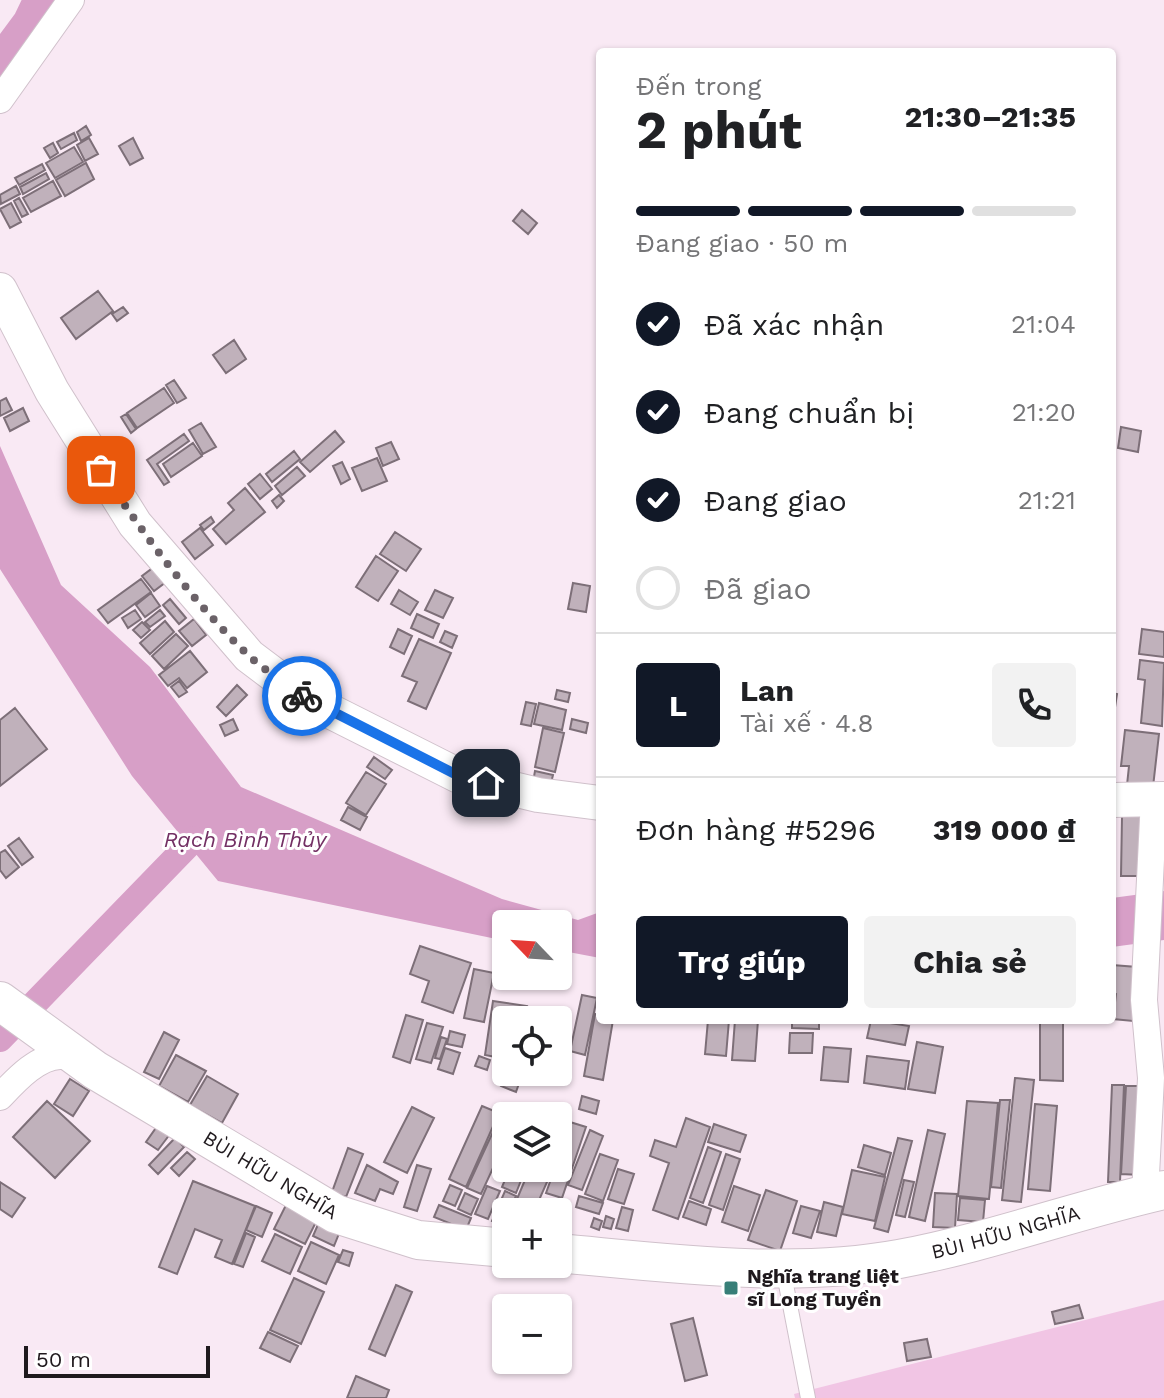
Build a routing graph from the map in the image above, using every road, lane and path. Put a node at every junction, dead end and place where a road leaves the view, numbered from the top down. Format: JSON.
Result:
{"nodes":[{"id":1,"x":71,"y":0,"type":"edge"},
{"id":2,"x":0,"y":100,"type":"edge"},
{"id":3,"x":0,"y":290,"type":"edge"},
{"id":4,"x":1159,"y":799,"type":"edge"},
{"id":5,"x":1116,"y":800,"type":"edge"},
{"id":6,"x":596,"y":802,"type":"edge"},
{"id":7,"x":0,"y":1001,"type":"edge"},
{"id":8,"x":95,"y":1070,"type":"junction"},
{"id":9,"x":0,"y":1097,"type":"edge"},
{"id":10,"x":1155,"y":1192,"type":"edge"},
{"id":11,"x":492,"y":1247,"type":"edge"},
{"id":12,"x":572,"y":1254,"type":"edge"},
{"id":13,"x":783,"y":1266,"type":"junction"},
{"id":14,"x":808,"y":1398,"type":"edge"}],
"edges":[{"from":1,"to":2,"type":"street"},
{"from":3,"to":6,"type":"street"},
{"from":4,"to":5,"type":"street"},
{"from":4,"to":10,"type":"street"},
{"from":7,"to":8,"type":"main road","name":"BÙI HỮU NGHĨA"},
{"from":8,"to":9,"type":"street"},
{"from":8,"to":11,"type":"main road","name":"BÙI HỮU NGHĨA"},
{"from":10,"to":13,"type":"main road","name":"BÙI HỮU NGHĨA"},
{"from":12,"to":13,"type":"main road","name":"BÙI HỮU NGHĨA"},
{"from":13,"to":14,"type":"lane"}]}
